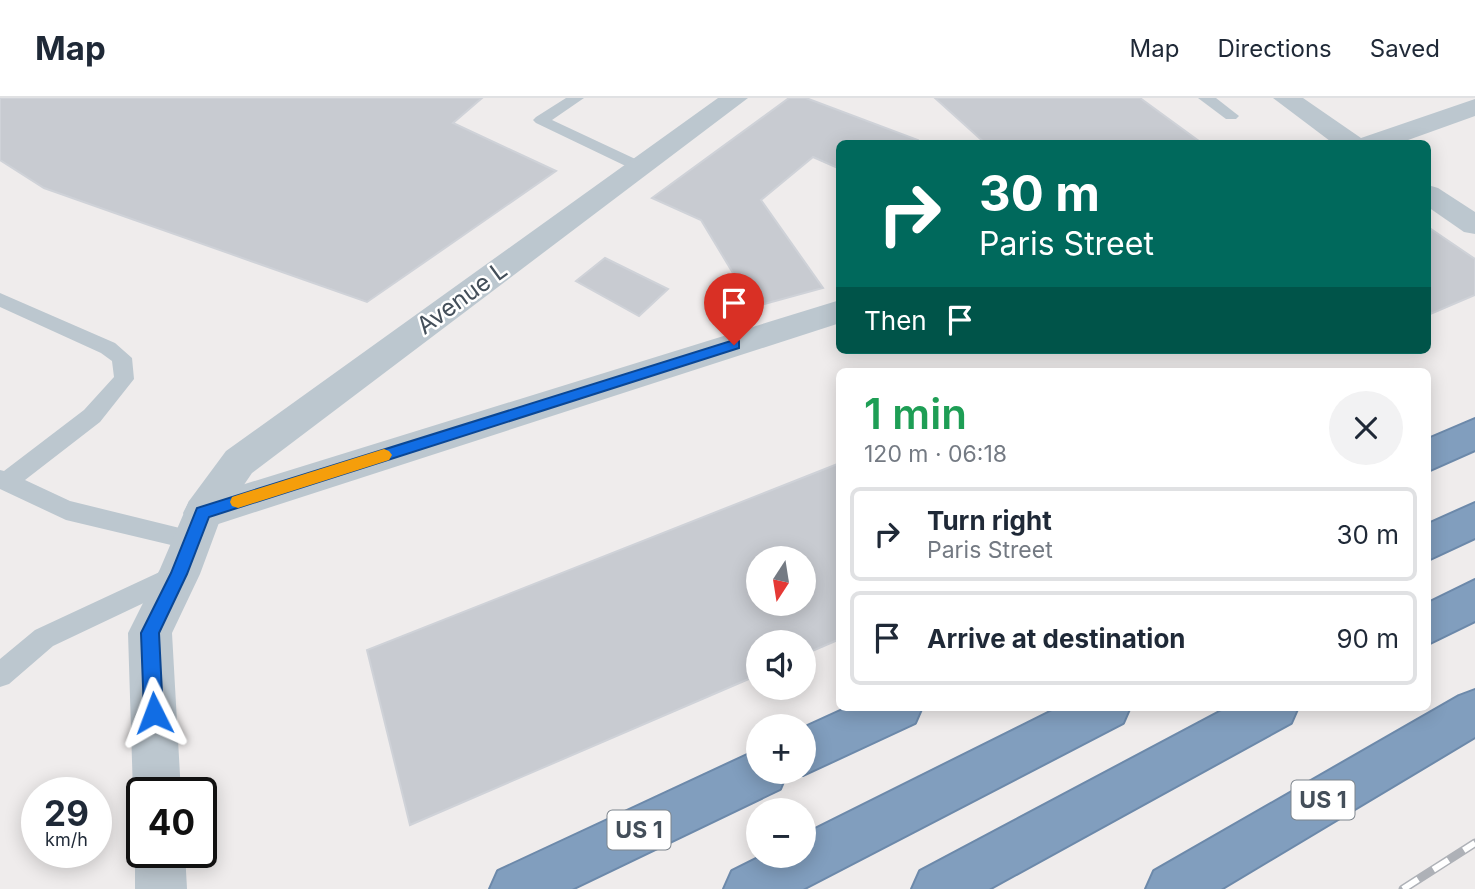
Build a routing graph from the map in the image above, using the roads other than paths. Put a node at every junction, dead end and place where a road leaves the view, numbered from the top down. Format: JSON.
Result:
{"nodes":[{"id":1,"x":576,"y":98,"type":"edge"},
{"id":2,"x":735,"y":98,"type":"edge"},
{"id":3,"x":1206,"y":98,"type":"edge"},
{"id":4,"x":1286,"y":98,"type":"edge"},
{"id":5,"x":1475,"y":107,"type":"edge"},
{"id":6,"x":1231,"y":116,"type":"dead end"},
{"id":7,"x":1346,"y":140,"type":"edge"},
{"id":8,"x":1381,"y":140,"type":"edge"},
{"id":9,"x":640,"y":167,"type":"junction"},
{"id":10,"x":1431,"y":196,"type":"edge"},
{"id":11,"x":1475,"y":225,"type":"edge"},
{"id":12,"x":0,"y":299,"type":"edge"},
{"id":13,"x":836,"y":312,"type":"edge"},
{"id":14,"x":1475,"y":433,"type":"edge"},
{"id":15,"x":1431,"y":455,"type":"edge"},
{"id":16,"x":3,"y":480,"type":"edge"},
{"id":17,"x":1475,"y":519,"type":"edge"},
{"id":18,"x":1431,"y":541,"type":"edge"},
{"id":19,"x":191,"y":542,"type":"junction"},
{"id":20,"x":1475,"y":599,"type":"edge"},
{"id":21,"x":1431,"y":623,"type":"edge"},
{"id":22,"x":0,"y":675,"type":"edge"},
{"id":23,"x":890,"y":711,"type":"edge"},
{"id":24,"x":1099,"y":711,"type":"edge"},
{"id":25,"x":1268,"y":711,"type":"edge"},
{"id":26,"x":1475,"y":712,"type":"edge"},
{"id":27,"x":816,"y":746,"type":"edge"},
{"id":28,"x":156,"y":777,"type":"edge"},
{"id":29,"x":746,"y":780,"type":"edge"},
{"id":30,"x":160,"y":868,"type":"edge"},
{"id":31,"x":161,"y":889,"type":"edge"},
{"id":32,"x":516,"y":889,"type":"edge"},
{"id":33,"x":750,"y":889,"type":"edge"},
{"id":34,"x":938,"y":889,"type":"edge"},
{"id":35,"x":1172,"y":889,"type":"edge"}],
"edges":[{"from":1,"to":9,"type":"lane"},
{"from":2,"to":9,"type":"street","name":"Avenue L"},
{"from":3,"to":6,"type":"lane"},
{"from":4,"to":7,"type":"street"},
{"from":5,"to":8,"type":"street"},
{"from":9,"to":19,"type":"street","name":"Avenue L"},
{"from":10,"to":11,"type":"street"},
{"from":12,"to":16,"type":"lane"},
{"from":13,"to":19,"type":"street"},
{"from":14,"to":15,"type":"highway"},
{"from":16,"to":19,"type":"lane"},
{"from":17,"to":18,"type":"highway"},
{"from":19,"to":22,"type":"lane"},
{"from":19,"to":28,"type":"street","name":"Avenue L"},
{"from":20,"to":21,"type":"highway"},
{"from":23,"to":27,"type":"highway"},
{"from":24,"to":33,"type":"highway"},
{"from":25,"to":34,"type":"highway"},
{"from":26,"to":35,"type":"highway","number":"US 1"},
{"from":29,"to":32,"type":"highway","number":"US 1"},
{"from":30,"to":31,"type":"street"}]}
